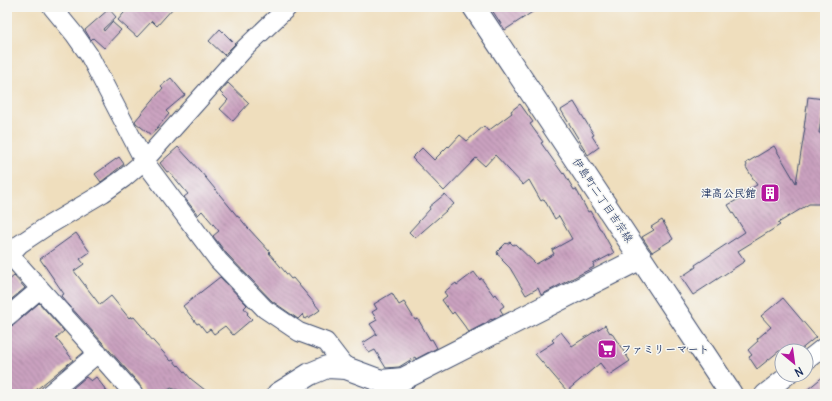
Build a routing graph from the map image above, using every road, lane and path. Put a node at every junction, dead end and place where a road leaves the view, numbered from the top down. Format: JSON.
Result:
{"nodes":[{"id":1,"x":52,"y":7,"type":"edge"},
{"id":2,"x":288,"y":7,"type":"edge"},
{"id":3,"x":474,"y":7,"type":"edge"},
{"id":4,"x":144,"y":161,"type":"junction"},
{"id":5,"x":8,"y":256,"type":"edge"},
{"id":6,"x":641,"y":258,"type":"junction"},
{"id":7,"x":40,"y":289,"type":"junction"},
{"id":8,"x":7,"y":317,"type":"edge"},
{"id":9,"x":825,"y":346,"type":"edge"},
{"id":10,"x":98,"y":353,"type":"junction"},
{"id":11,"x":814,"y":355,"type":"edge"},
{"id":12,"x":346,"y":368,"type":"junction"},
{"id":13,"x":778,"y":383,"type":"edge"},
{"id":14,"x":383,"y":388,"type":"edge"},
{"id":15,"x":48,"y":394,"type":"edge"},
{"id":16,"x":134,"y":394,"type":"edge"},
{"id":17,"x":278,"y":394,"type":"edge"},
{"id":18,"x":731,"y":394,"type":"edge"},
{"id":19,"x":764,"y":394,"type":"edge"}],
"edges":[{"from":1,"to":4,"type":"street"},
{"from":2,"to":4,"type":"street"},
{"from":3,"to":6,"type":"street","name":"伊島町二丁目吉宗線"},
{"from":4,"to":5,"type":"street"},
{"from":4,"to":12,"type":"street"},
{"from":5,"to":7,"type":"street"},
{"from":6,"to":14,"type":"street"},
{"from":6,"to":18,"type":"street","name":"伊島町二丁目吉宗線"},
{"from":7,"to":8,"type":"street"},
{"from":7,"to":10,"type":"street"},
{"from":9,"to":11,"type":"street"},
{"from":10,"to":15,"type":"street"},
{"from":10,"to":16,"type":"street"},
{"from":12,"to":14,"type":"street"},
{"from":12,"to":17,"type":"street"},
{"from":13,"to":19,"type":"street"}]}
